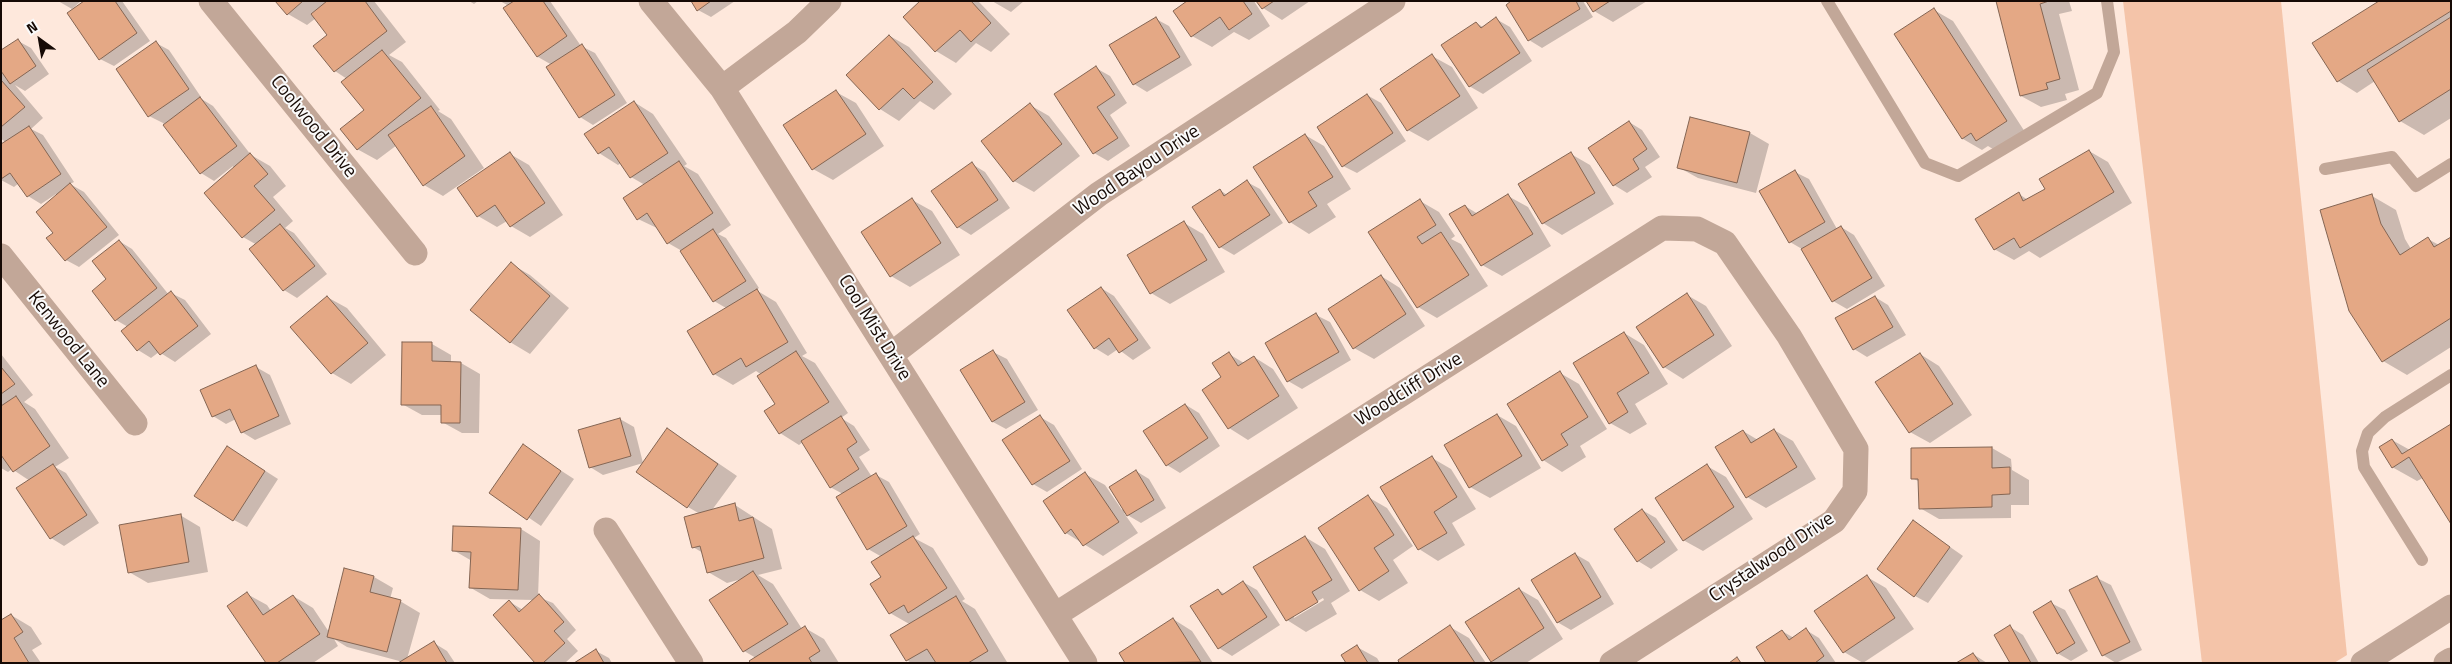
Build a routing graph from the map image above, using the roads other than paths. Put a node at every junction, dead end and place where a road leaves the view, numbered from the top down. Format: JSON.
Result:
{"nodes":[{"id":1,"x":211,"y":1,"type":"edge"},
{"id":2,"x":650,"y":1,"type":"edge"},
{"id":3,"x":830,"y":1,"type":"edge"},
{"id":4,"x":1393,"y":1,"type":"edge"},
{"id":5,"x":1827,"y":1,"type":"edge"},
{"id":6,"x":2107,"y":1,"type":"edge"},
{"id":7,"x":722,"y":88,"type":"junction"},
{"id":8,"x":2451,"y":164,"type":"edge"},
{"id":9,"x":2325,"y":169,"type":"dead end"},
{"id":10,"x":416,"y":254,"type":"dead end"},
{"id":11,"x":1,"y":256,"type":"edge"},
{"id":12,"x":1755,"y":288,"type":"joint"},
{"id":13,"x":892,"y":354,"type":"junction"},
{"id":14,"x":2451,"y":375,"type":"edge"},
{"id":15,"x":135,"y":424,"type":"dead end"},
{"id":16,"x":606,"y":530,"type":"dead end"},
{"id":17,"x":2422,"y":560,"type":"dead end"},
{"id":18,"x":2451,"y":608,"type":"edge"},
{"id":19,"x":1055,"y":615,"type":"junction"},
{"id":20,"x":2451,"y":660,"type":"edge"},
{"id":21,"x":691,"y":663,"type":"edge"},
{"id":22,"x":1085,"y":663,"type":"edge"},
{"id":23,"x":1612,"y":663,"type":"edge"},
{"id":24,"x":2363,"y":663,"type":"edge"},
{"id":25,"x":2446,"y":663,"type":"edge"}],
"edges":[{"from":1,"to":10,"type":"street","name":"Coolwood Drive"},
{"from":2,"to":7,"type":"street","name":"Cool Mist Drive"},
{"from":3,"to":7,"type":"street"},
{"from":4,"to":13,"type":"street","name":"Wood Bayou Drive"},
{"from":5,"to":6,"type":"lane"},
{"from":7,"to":13,"type":"street","name":"Cool Mist Drive"},
{"from":8,"to":9,"type":"lane"},
{"from":11,"to":15,"type":"street","name":"Kenwood Lane"},
{"from":12,"to":19,"type":"street","name":"Woodcliff Drive"},
{"from":12,"to":23,"type":"street","name":"Crystalwood Drive"},
{"from":13,"to":19,"type":"street","name":"Cool Mist Drive"},
{"from":14,"to":17,"type":"lane"},
{"from":16,"to":21,"type":"street"},
{"from":18,"to":24,"type":"street"},
{"from":19,"to":22,"type":"street","name":"Cool Mist Drive"},
{"from":20,"to":25,"type":"street"}]}
